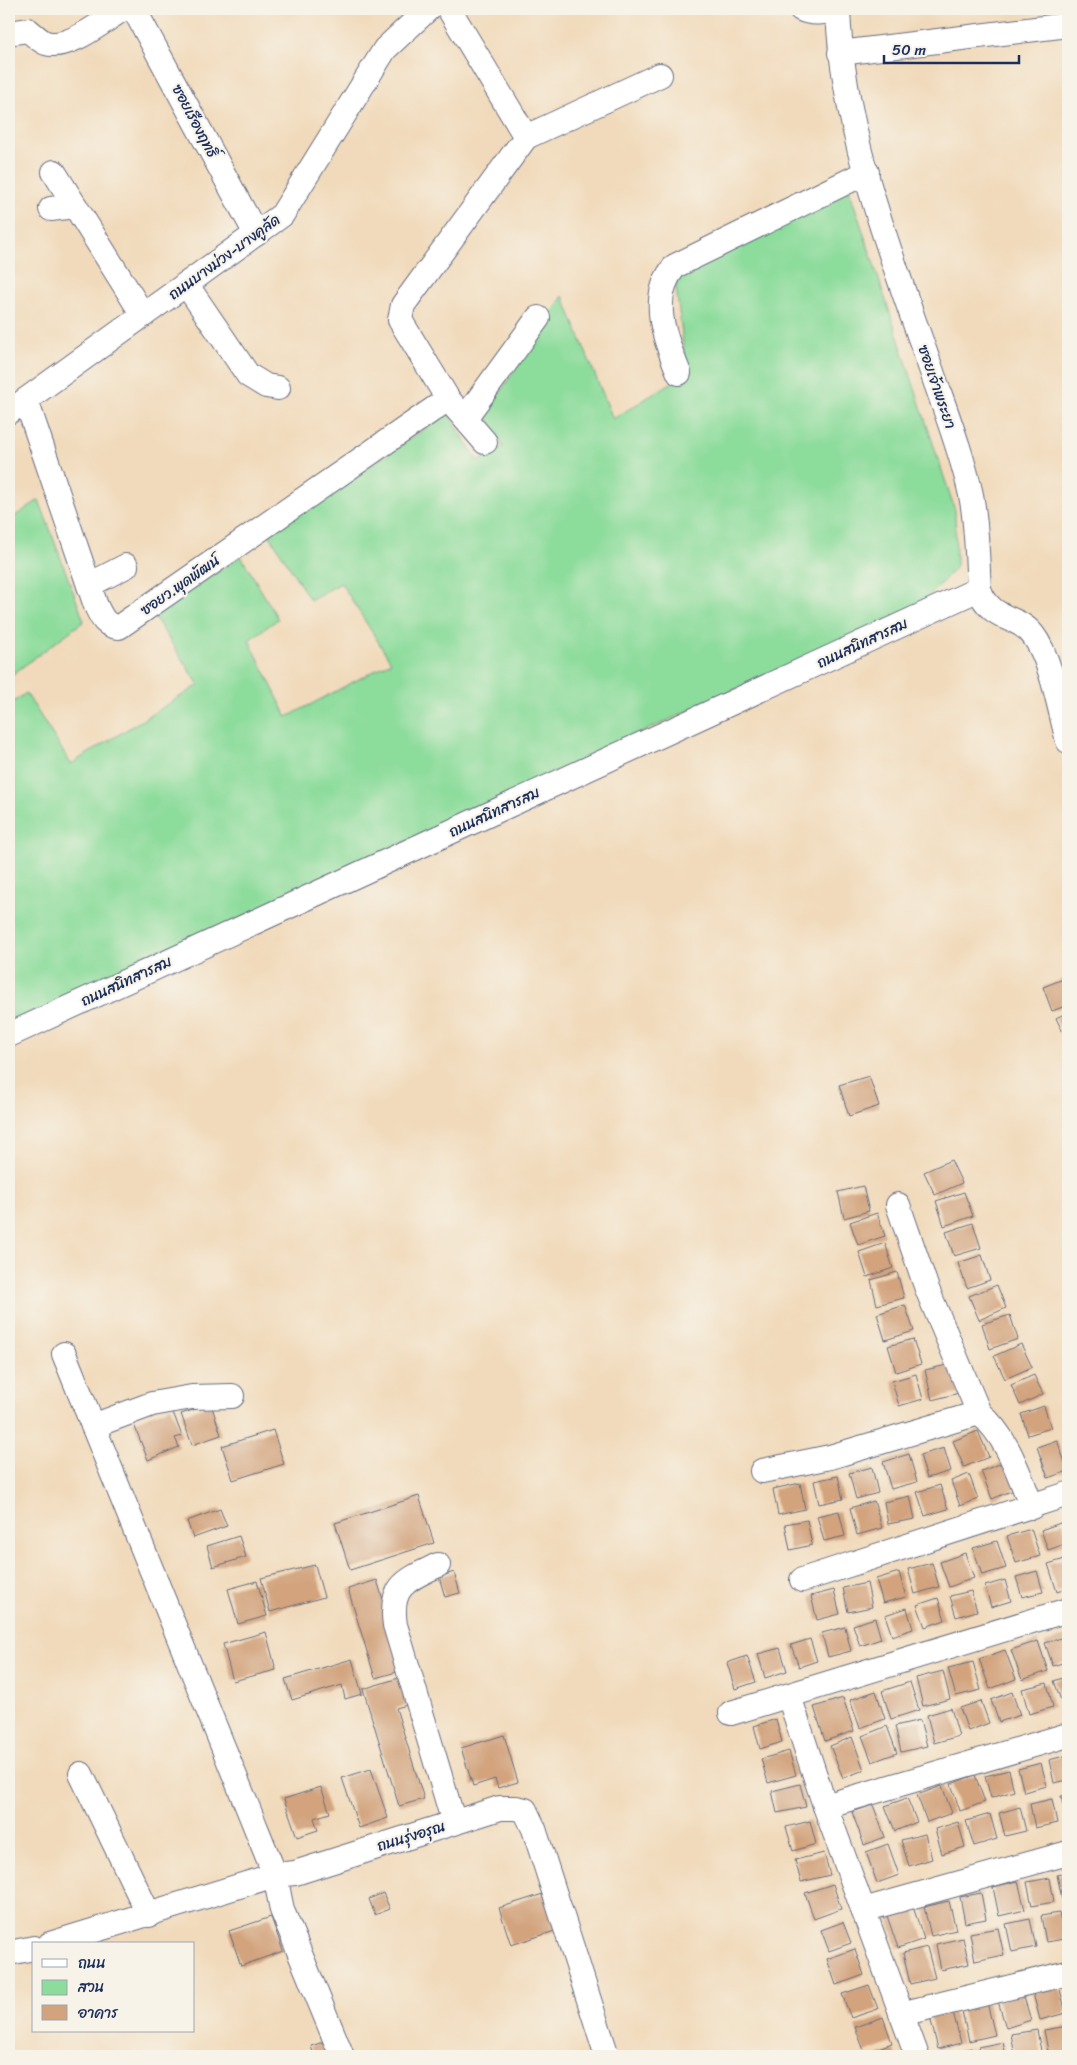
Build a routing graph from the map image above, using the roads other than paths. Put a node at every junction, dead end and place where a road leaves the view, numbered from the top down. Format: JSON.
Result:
{"nodes":[{"id":1,"x":123,"y":9,"type":"edge"},
{"id":2,"x":134,"y":9,"type":"edge"},
{"id":3,"x":449,"y":9,"type":"edge"},
{"id":4,"x":801,"y":9,"type":"edge"},
{"id":5,"x":838,"y":9,"type":"edge"},
{"id":6,"x":425,"y":10,"type":"edge"},
{"id":7,"x":1068,"y":25,"type":"edge"},
{"id":8,"x":9,"y":33,"type":"edge"},
{"id":9,"x":840,"y":54,"type":"junction"},
{"id":10,"x":660,"y":75,"type":"dead end"},
{"id":11,"x":526,"y":137,"type":"junction"},
{"id":12,"x":54,"y":172,"type":"dead end"},
{"id":13,"x":866,"y":172,"type":"junction"},
{"id":14,"x":75,"y":206,"type":"junction"},
{"id":15,"x":51,"y":209,"type":"dead end"},
{"id":16,"x":256,"y":234,"type":"junction"},
{"id":17,"x":186,"y":284,"type":"junction"},
{"id":18,"x":143,"y":315,"type":"junction"},
{"id":19,"x":538,"y":318,"type":"dead end"},
{"id":20,"x":679,"y":373,"type":"dead end"},
{"id":21,"x":278,"y":388,"type":"dead end"},
{"id":22,"x":448,"y":399,"type":"junction"},
{"id":23,"x":17,"y":406,"type":"edge"},
{"id":24,"x":465,"y":418,"type":"junction"},
{"id":25,"x":485,"y":442,"type":"dead end"},
{"id":26,"x":126,"y":566,"type":"dead end"},
{"id":27,"x":89,"y":585,"type":"junction"},
{"id":28,"x":979,"y":589,"type":"junction"},
{"id":29,"x":1068,"y":740,"type":"edge"},
{"id":30,"x":9,"y":1035,"type":"edge"},
{"id":31,"x":898,"y":1205,"type":"dead end"},
{"id":32,"x":64,"y":1354,"type":"dead end"},
{"id":33,"x":232,"y":1396,"type":"dead end"},
{"id":34,"x":979,"y":1413,"type":"junction"},
{"id":35,"x":93,"y":1426,"type":"junction"},
{"id":36,"x":762,"y":1471,"type":"dead end"},
{"id":37,"x":1068,"y":1494,"type":"edge"},
{"id":38,"x":1032,"y":1507,"type":"junction"},
{"id":39,"x":438,"y":1565,"type":"dead end"},
{"id":40,"x":802,"y":1580,"type":"dead end"},
{"id":41,"x":1068,"y":1610,"type":"edge"},
{"id":42,"x":789,"y":1696,"type":"junction"},
{"id":43,"x":731,"y":1713,"type":"dead end"},
{"id":44,"x":1068,"y":1735,"type":"edge"},
{"id":45,"x":81,"y":1774,"type":"dead end"},
{"id":46,"x":825,"y":1806,"type":"junction"},
{"id":47,"x":454,"y":1823,"type":"junction"},
{"id":48,"x":1068,"y":1853,"type":"edge"},
{"id":49,"x":275,"y":1876,"type":"junction"},
{"id":50,"x":863,"y":1910,"type":"junction"},
{"id":51,"x":149,"y":1915,"type":"junction"},
{"id":52,"x":57,"y":1942,"type":"edge"},
{"id":53,"x":32,"y":1948,"type":"edge"},
{"id":54,"x":9,"y":1953,"type":"edge"},
{"id":55,"x":1068,"y":1973,"type":"edge"},
{"id":56,"x":901,"y":2014,"type":"junction"},
{"id":57,"x":342,"y":2056,"type":"edge"},
{"id":58,"x":607,"y":2056,"type":"edge"},
{"id":59,"x":917,"y":2056,"type":"edge"}],
"edges":[{"from":1,"to":8,"type":"street"},
{"from":2,"to":16,"type":"street","name":"ซอยเรืองฤทธิ์"},
{"from":3,"to":11,"type":"street"},
{"from":4,"to":5,"type":"street"},
{"from":5,"to":9,"type":"street","name":"ซอยเจ้าพระยา"},
{"from":6,"to":16,"type":"street","name":"ถนนบางม่วง-บางคูลัด"},
{"from":7,"to":9,"type":"street"},
{"from":9,"to":13,"type":"street","name":"ซอยเจ้าพระยา"},
{"from":10,"to":11,"type":"street"},
{"from":11,"to":22,"type":"street"},
{"from":12,"to":14,"type":"street"},
{"from":13,"to":20,"type":"street"},
{"from":13,"to":28,"type":"street","name":"ซอยเจ้าพระยา"},
{"from":14,"to":15,"type":"street"},
{"from":14,"to":18,"type":"street"},
{"from":16,"to":17,"type":"street","name":"ถนนบางม่วง-บางคูลัด"},
{"from":17,"to":18,"type":"street","name":"ถนนบางม่วง-บางคูลัด"},
{"from":17,"to":21,"type":"street"},
{"from":18,"to":23,"type":"street","name":"ถนนบางม่วง-บางคูลัด"},
{"from":19,"to":24,"type":"street"},
{"from":22,"to":24,"type":"street"},
{"from":22,"to":27,"type":"street","name":"ซอยว.พุดพัฒน์"},
{"from":23,"to":27,"type":"street","name":"ซอยว.พุดพัฒน์"},
{"from":24,"to":25,"type":"street"},
{"from":26,"to":27,"type":"street"},
{"from":28,"to":29,"type":"street","name":"ซอยเจ้าพระยา"},
{"from":28,"to":30,"type":"street","name":"ถนนสนิทสารสม"},
{"from":31,"to":34,"type":"street"},
{"from":32,"to":35,"type":"street"},
{"from":33,"to":35,"type":"street"},
{"from":34,"to":36,"type":"street"},
{"from":34,"to":38,"type":"street"},
{"from":35,"to":49,"type":"street"},
{"from":37,"to":38,"type":"street"},
{"from":38,"to":40,"type":"street"},
{"from":39,"to":47,"type":"street"},
{"from":41,"to":42,"type":"street"},
{"from":42,"to":43,"type":"street"},
{"from":42,"to":46,"type":"street"},
{"from":44,"to":46,"type":"street"},
{"from":45,"to":51,"type":"street"},
{"from":46,"to":50,"type":"street"},
{"from":47,"to":49,"type":"street","name":"ถนนรุ่งอรุณ"},
{"from":47,"to":58,"type":"street","name":"ถนนรุ่งอรุณ"},
{"from":48,"to":50,"type":"street"},
{"from":49,"to":51,"type":"street","name":"ถนนรุ่งอรุณ"},
{"from":49,"to":57,"type":"street"},
{"from":50,"to":56,"type":"street"},
{"from":51,"to":52,"type":"street","name":"ถนนรุ่งอรุณ"},
{"from":53,"to":54,"type":"street"},
{"from":55,"to":56,"type":"street"},
{"from":56,"to":59,"type":"street"}]}
